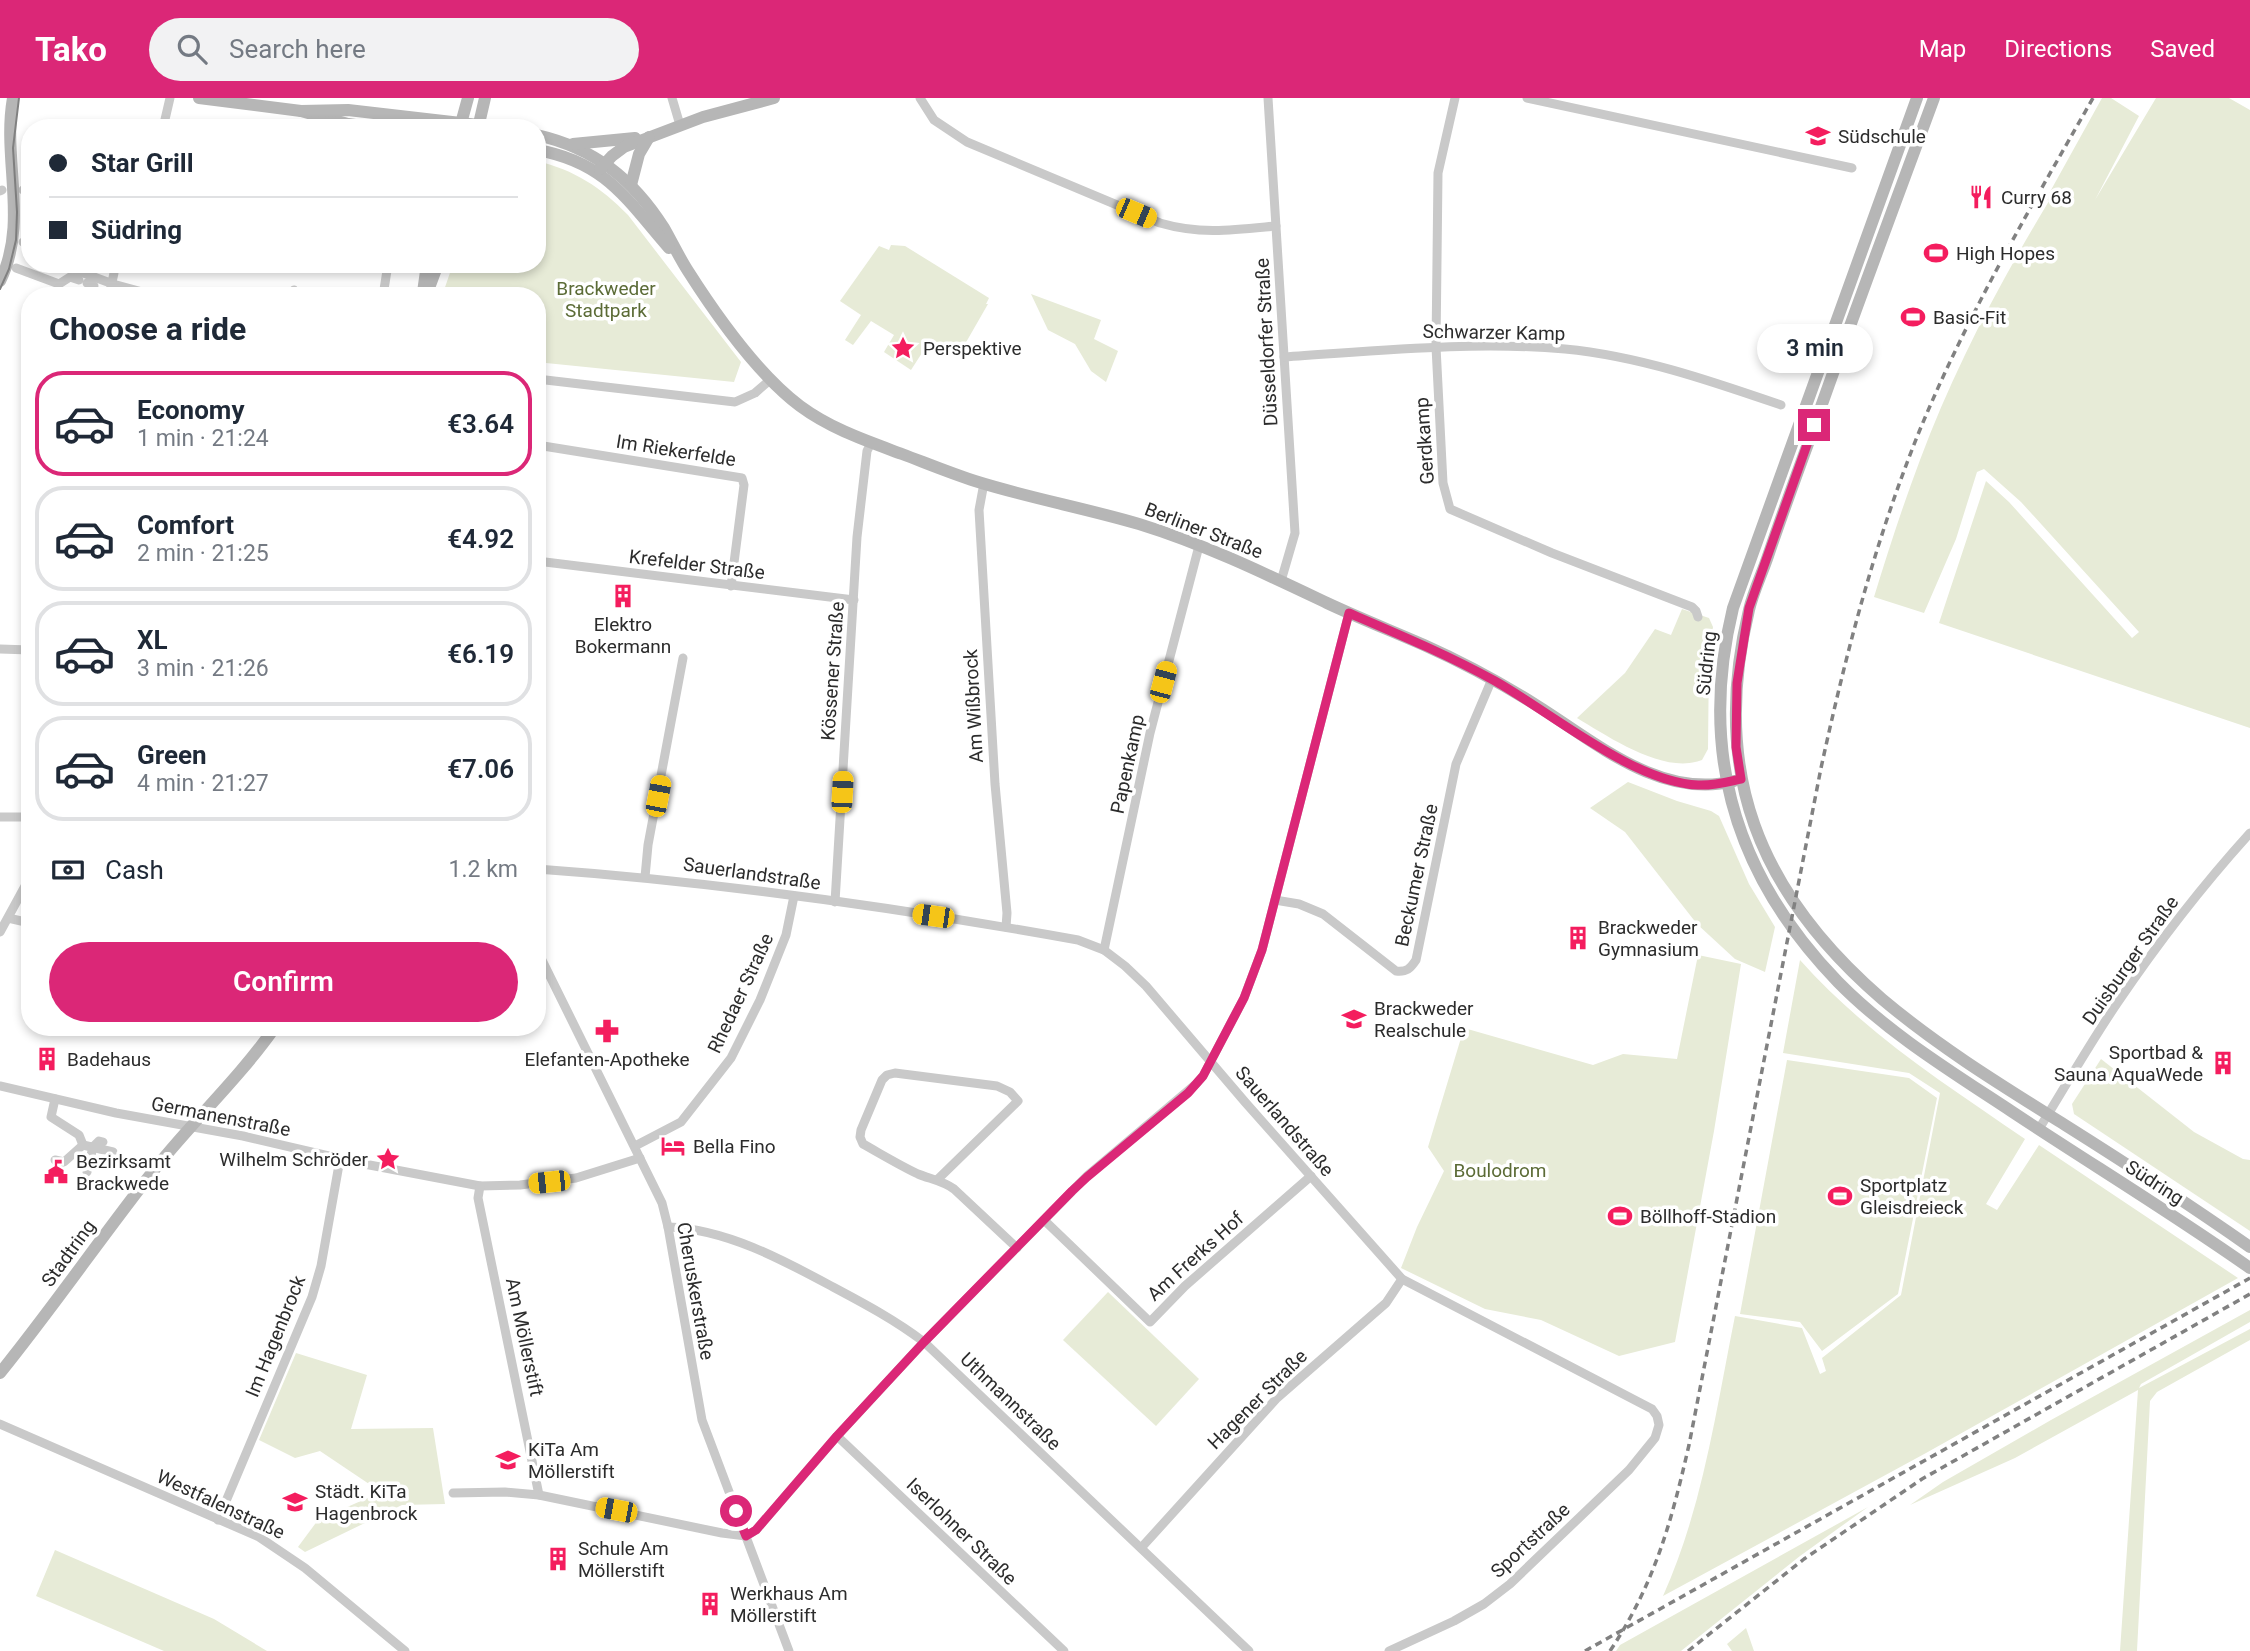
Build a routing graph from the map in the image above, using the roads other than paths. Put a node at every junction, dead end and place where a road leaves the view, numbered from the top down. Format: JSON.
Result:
{"nodes":[{"id":1,"x":13,"y":98,"type":"edge"},
{"id":2,"x":170,"y":98,"type":"edge"},
{"id":3,"x":200,"y":98,"type":"edge"},
{"id":4,"x":468,"y":98,"type":"edge"},
{"id":5,"x":485,"y":98,"type":"edge"},
{"id":6,"x":672,"y":98,"type":"edge"},
{"id":7,"x":774,"y":98,"type":"edge"},
{"id":8,"x":920,"y":98,"type":"edge"},
{"id":9,"x":1268,"y":98,"type":"edge"},
{"id":10,"x":1455,"y":98,"type":"edge"},
{"id":11,"x":1527,"y":98,"type":"edge"},
{"id":12,"x":1917,"y":98,"type":"edge"},
{"id":13,"x":1934,"y":98,"type":"edge"},
{"id":14,"x":302,"y":105,"type":"edge"},
{"id":15,"x":165,"y":119,"type":"edge"},
{"id":16,"x":336,"y":119,"type":"edge"},
{"id":17,"x":416,"y":119,"type":"edge"},
{"id":18,"x":463,"y":119,"type":"edge"},
{"id":19,"x":480,"y":119,"type":"edge"},
{"id":20,"x":680,"y":125,"type":"junction"},
{"id":21,"x":649,"y":137,"type":"junction"},
{"id":22,"x":546,"y":138,"type":"edge"},
{"id":23,"x":572,"y":145,"type":"junction"},
{"id":24,"x":546,"y":152,"type":"edge"},
{"id":25,"x":601,"y":168,"type":"junction"},
{"id":26,"x":1852,"y":168,"type":"dead end"},
{"id":27,"x":631,"y":185,"type":"junction"},
{"id":28,"x":1276,"y":226,"type":"junction"},
{"id":29,"x":16,"y":268,"type":"dead end"},
{"id":30,"x":21,"y":270,"type":"edge"},
{"id":31,"x":687,"y":270,"type":"junction"},
{"id":32,"x":29,"y":273,"type":"edge"},
{"id":33,"x":114,"y":273,"type":"dead end"},
{"id":34,"x":0,"y":281,"type":"edge"},
{"id":35,"x":91,"y":281,"type":"edge"},
{"id":36,"x":117,"y":287,"type":"edge"},
{"id":37,"x":1436,"y":347,"type":"junction"},
{"id":38,"x":1284,"y":357,"type":"junction"},
{"id":39,"x":771,"y":379,"type":"junction"},
{"id":40,"x":546,"y":380,"type":"edge"},
{"id":41,"x":1781,"y":405,"type":"dead end"},
{"id":42,"x":871,"y":443,"type":"junction"},
{"id":43,"x":546,"y":446,"type":"edge"},
{"id":44,"x":984,"y":483,"type":"junction"},
{"id":45,"x":1199,"y":546,"type":"junction"},
{"id":46,"x":546,"y":562,"type":"edge"},
{"id":47,"x":1281,"y":581,"type":"junction"},
{"id":48,"x":731,"y":586,"type":"junction"},
{"id":49,"x":854,"y":600,"type":"junction"},
{"id":50,"x":1349,"y":613,"type":"junction"},
{"id":51,"x":1698,"y":617,"type":"dead end"},
{"id":52,"x":0,"y":649,"type":"edge"},
{"id":53,"x":21,"y":650,"type":"edge"},
{"id":54,"x":683,"y":658,"type":"dead end"},
{"id":55,"x":1492,"y":679,"type":"junction"},
{"id":56,"x":1741,"y":779,"type":"junction"},
{"id":57,"x":1727,"y":783,"type":"junction"},
{"id":58,"x":0,"y":817,"type":"edge"},
{"id":59,"x":21,"y":817,"type":"edge"},
{"id":60,"x":2250,"y":833,"type":"edge"},
{"id":61,"x":546,"y":870,"type":"edge"},
{"id":62,"x":645,"y":877,"type":"junction"},
{"id":63,"x":21,"y":894,"type":"edge"},
{"id":64,"x":794,"y":896,"type":"junction"},
{"id":65,"x":1275,"y":900,"type":"junction"},
{"id":66,"x":835,"y":902,"type":"junction"},
{"id":67,"x":8,"y":918,"type":"junction"},
{"id":68,"x":21,"y":921,"type":"edge"},
{"id":69,"x":1006,"y":927,"type":"junction"},
{"id":70,"x":0,"y":932,"type":"edge"},
{"id":71,"x":1104,"y":950,"type":"junction"},
{"id":72,"x":546,"y":968,"type":"edge"},
{"id":73,"x":268,"y":1036,"type":"edge"},
{"id":74,"x":1211,"y":1062,"type":"junction"},
{"id":75,"x":0,"y":1086,"type":"edge"},
{"id":76,"x":55,"y":1099,"type":"junction"},
{"id":77,"x":2048,"y":1115,"type":"junction"},
{"id":78,"x":192,"y":1127,"type":"junction"},
{"id":79,"x":2039,"y":1129,"type":"junction"},
{"id":80,"x":103,"y":1142,"type":"dead end"},
{"id":81,"x":88,"y":1146,"type":"junction"},
{"id":82,"x":635,"y":1146,"type":"junction"},
{"id":83,"x":113,"y":1152,"type":"dead end"},
{"id":84,"x":640,"y":1158,"type":"junction"},
{"id":85,"x":340,"y":1159,"type":"junction"},
{"id":86,"x":55,"y":1160,"type":"dead end"},
{"id":87,"x":87,"y":1172,"type":"dead end"},
{"id":88,"x":1311,"y":1177,"type":"junction"},
{"id":89,"x":937,"y":1180,"type":"junction"},
{"id":90,"x":480,"y":1186,"type":"junction"},
{"id":91,"x":1044,"y":1220,"type":"junction"},
{"id":92,"x":668,"y":1227,"type":"junction"},
{"id":93,"x":2250,"y":1247,"type":"edge"},
{"id":94,"x":1017,"y":1248,"type":"junction"},
{"id":95,"x":2250,"y":1268,"type":"edge"},
{"id":96,"x":1402,"y":1279,"type":"junction"},
{"id":97,"x":924,"y":1342,"type":"junction"},
{"id":98,"x":0,"y":1373,"type":"edge"},
{"id":99,"x":1657,"y":1416,"type":"joint"},
{"id":100,"x":0,"y":1424,"type":"edge"},
{"id":101,"x":837,"y":1436,"type":"junction"},
{"id":102,"x":453,"y":1493,"type":"dead end"},
{"id":103,"x":539,"y":1495,"type":"junction"},
{"id":104,"x":218,"y":1520,"type":"junction"},
{"id":105,"x":746,"y":1536,"type":"junction"},
{"id":106,"x":1140,"y":1548,"type":"junction"},
{"id":107,"x":405,"y":1651,"type":"edge"},
{"id":108,"x":789,"y":1651,"type":"edge"},
{"id":109,"x":1064,"y":1651,"type":"edge"},
{"id":110,"x":1249,"y":1651,"type":"edge"},
{"id":111,"x":1389,"y":1651,"type":"edge"}],
"edges":[{"from":1,"to":34,"type":"street"},
{"from":2,"to":15,"type":"street"},
{"from":3,"to":14,"type":"street"},
{"from":4,"to":18,"type":"street"},
{"from":5,"to":19,"type":"street"},
{"from":6,"to":20,"type":"street"},
{"from":7,"to":20,"type":"street"},
{"from":8,"to":28,"type":"street"},
{"from":9,"to":28,"type":"street","name":"Düsseldorfer Straße"},
{"from":10,"to":37,"type":"street","name":"Gerdkamp"},
{"from":11,"to":26,"type":"street"},
{"from":12,"to":57,"type":"street","name":"Südring"},
{"from":13,"to":56,"type":"street","name":"Südring"},
{"from":14,"to":16,"type":"street"},
{"from":14,"to":17,"type":"street"},
{"from":20,"to":21,"type":"street"},
{"from":21,"to":23,"type":"street"},
{"from":21,"to":25,"type":"street"},
{"from":21,"to":27,"type":"street"},
{"from":22,"to":23,"type":"street","name":"Berliner Straße"},
{"from":23,"to":25,"type":"street","name":"Berliner Straße"},
{"from":24,"to":25,"type":"street","name":"Berliner Straße"},
{"from":25,"to":27,"type":"street","name":"Berliner Straße"},
{"from":25,"to":31,"type":"street","name":"Berliner Straße"},
{"from":27,"to":31,"type":"street","name":"Berliner Straße"},
{"from":28,"to":38,"type":"street","name":"Düsseldorfer Straße"},
{"from":29,"to":30,"type":"street"},
{"from":31,"to":39,"type":"street","name":"Berliner Straße"},
{"from":32,"to":35,"type":"street"},
{"from":33,"to":35,"type":"street"},
{"from":35,"to":36,"type":"street"},
{"from":37,"to":38,"type":"street","name":"Schwarzer Kamp"},
{"from":37,"to":41,"type":"street","name":"Schwarzer Kamp"},
{"from":37,"to":51,"type":"street","name":"Gerdkamp"},
{"from":38,"to":47,"type":"street","name":"Düsseldorfer Straße"},
{"from":39,"to":40,"type":"street"},
{"from":39,"to":42,"type":"street","name":"Berliner Straße"},
{"from":42,"to":44,"type":"street","name":"Berliner Straße"},
{"from":42,"to":49,"type":"street","name":"Kössener Straße"},
{"from":43,"to":48,"type":"street","name":"Im Riekerfelde"},
{"from":44,"to":45,"type":"street","name":"Berliner Straße"},
{"from":44,"to":69,"type":"street","name":"Am Wißbrock"},
{"from":45,"to":47,"type":"street","name":"Berliner Straße"},
{"from":45,"to":71,"type":"street","name":"Papenkamp"},
{"from":46,"to":48,"type":"street","name":"Krefelder Straße"},
{"from":47,"to":50,"type":"street","name":"Berliner Straße"},
{"from":48,"to":49,"type":"street","name":"Krefelder Straße"},
{"from":49,"to":66,"type":"street","name":"Kössener Straße"},
{"from":50,"to":55,"type":"street","name":"Berliner Straße"},
{"from":50,"to":65,"type":"street"},
{"from":52,"to":53,"type":"street"},
{"from":54,"to":62,"type":"street"},
{"from":55,"to":57,"type":"street","name":"Berliner Straße"},
{"from":55,"to":65,"type":"street","name":"Beckumer Straße"},
{"from":56,"to":57,"type":"street","name":"Berliner Straße"},
{"from":56,"to":77,"type":"street","name":"Südring"},
{"from":57,"to":79,"type":"street","name":"Südring"},
{"from":58,"to":59,"type":"street"},
{"from":60,"to":77,"type":"street","name":"Duisburger Straße"},
{"from":61,"to":62,"type":"street","name":"Sauerlandstraße"},
{"from":62,"to":64,"type":"street","name":"Sauerlandstraße"},
{"from":63,"to":67,"type":"street"},
{"from":64,"to":66,"type":"street","name":"Sauerlandstraße"},
{"from":64,"to":82,"type":"street","name":"Rhedaer Straße"},
{"from":65,"to":74,"type":"street"},
{"from":66,"to":69,"type":"street","name":"Sauerlandstraße"},
{"from":67,"to":68,"type":"street"},
{"from":67,"to":70,"type":"street"},
{"from":69,"to":71,"type":"street","name":"Sauerlandstraße"},
{"from":71,"to":74,"type":"street","name":"Sauerlandstraße"},
{"from":72,"to":82,"type":"street","name":"Cheruskerstraße"},
{"from":73,"to":78,"type":"street","name":"Stadtring"},
{"from":74,"to":88,"type":"street","name":"Sauerlandstraße"},
{"from":74,"to":91,"type":"street"},
{"from":75,"to":76,"type":"street","name":"Germanenstraße"},
{"from":76,"to":78,"type":"street","name":"Germanenstraße"},
{"from":76,"to":81,"type":"street"},
{"from":77,"to":79,"type":"street"},
{"from":77,"to":93,"type":"street","name":"Südring"},
{"from":78,"to":85,"type":"street","name":"Germanenstraße"},
{"from":78,"to":98,"type":"street","name":"Stadtring"},
{"from":79,"to":95,"type":"street","name":"Südring"},
{"from":80,"to":81,"type":"street"},
{"from":81,"to":83,"type":"street"},
{"from":81,"to":86,"type":"street"},
{"from":81,"to":87,"type":"street"},
{"from":82,"to":84,"type":"street","name":"Cheruskerstraße"},
{"from":84,"to":90,"type":"street","name":"Germanenstraße"},
{"from":84,"to":92,"type":"street","name":"Cheruskerstraße"},
{"from":85,"to":90,"type":"street","name":"Germanenstraße"},
{"from":85,"to":104,"type":"street","name":"Im Hagenbrock"},
{"from":88,"to":91,"type":"street","name":"Am Frerks Hof"},
{"from":88,"to":96,"type":"street","name":"Sauerlandstraße"},
{"from":89,"to":89,"type":"street"},
{"from":89,"to":94,"type":"street"},
{"from":90,"to":103,"type":"street","name":"Am Möllerstift"},
{"from":91,"to":94,"type":"street"},
{"from":92,"to":97,"type":"street","name":"Uthmannstraße"},
{"from":92,"to":105,"type":"street","name":"Cheruskerstraße"},
{"from":94,"to":97,"type":"street"},
{"from":96,"to":99,"type":"street","name":"Sauerlandstraße"},
{"from":96,"to":106,"type":"street","name":"Hagener Straße"},
{"from":97,"to":101,"type":"street"},
{"from":97,"to":106,"type":"street","name":"Uthmannstraße"},
{"from":99,"to":111,"type":"street","name":"Sportstraße"},
{"from":100,"to":104,"type":"street","name":"Westfalenstraße"},
{"from":101,"to":105,"type":"street"},
{"from":101,"to":109,"type":"street","name":"Iserlohner Straße"},
{"from":102,"to":103,"type":"street"},
{"from":103,"to":105,"type":"street"},
{"from":104,"to":107,"type":"street","name":"Westfalenstraße"},
{"from":105,"to":108,"type":"street","name":"Cheruskerstraße"},
{"from":106,"to":110,"type":"street","name":"Uthmannstraße"}]}
